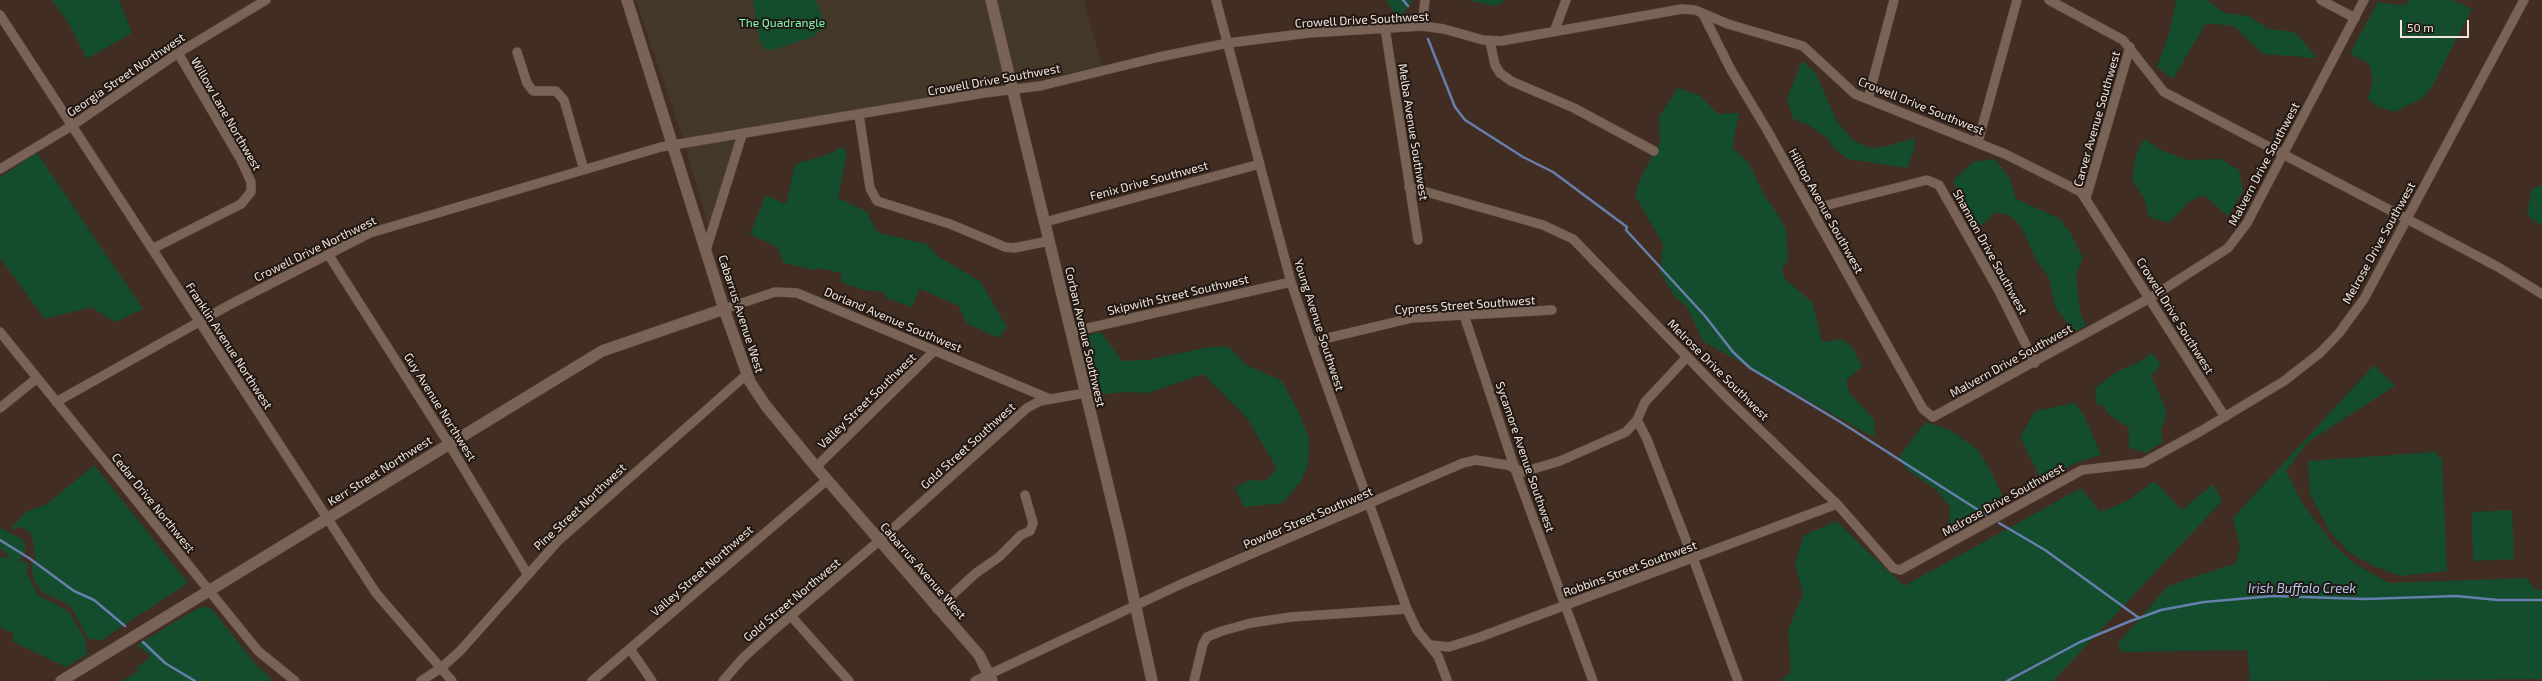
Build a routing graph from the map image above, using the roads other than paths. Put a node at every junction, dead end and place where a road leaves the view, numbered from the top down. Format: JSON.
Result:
{"nodes":[{"id":1,"x":266,"y":0,"type":"edge"},
{"id":2,"x":627,"y":0,"type":"edge"},
{"id":3,"x":991,"y":0,"type":"edge"},
{"id":4,"x":1216,"y":0,"type":"edge"},
{"id":5,"x":1425,"y":0,"type":"edge"},
{"id":6,"x":1566,"y":0,"type":"edge"},
{"id":7,"x":1894,"y":0,"type":"edge"},
{"id":8,"x":2017,"y":0,"type":"edge"},
{"id":9,"x":2049,"y":0,"type":"edge"},
{"id":10,"x":2321,"y":0,"type":"edge"},
{"id":11,"x":2364,"y":0,"type":"edge"},
{"id":12,"x":2524,"y":0,"type":"edge"},
{"id":13,"x":1703,"y":14,"type":"junction"},
{"id":14,"x":0,"y":15,"type":"edge"},
{"id":15,"x":2355,"y":18,"type":"junction"},
{"id":16,"x":1422,"y":26,"type":"junction"},
{"id":17,"x":1385,"y":28,"type":"junction"},
{"id":18,"x":1554,"y":32,"type":"junction"},
{"id":19,"x":1490,"y":42,"type":"junction"},
{"id":20,"x":1228,"y":43,"type":"junction"},
{"id":21,"x":2130,"y":48,"type":"junction"},
{"id":22,"x":517,"y":52,"type":"dead end"},
{"id":23,"x":178,"y":53,"type":"junction"},
{"id":24,"x":1013,"y":89,"type":"junction"},
{"id":25,"x":1868,"y":99,"type":"junction"},
{"id":26,"x":859,"y":116,"type":"junction"},
{"id":27,"x":73,"y":125,"type":"junction"},
{"id":28,"x":742,"y":135,"type":"junction"},
{"id":29,"x":1978,"y":142,"type":"junction"},
{"id":30,"x":673,"y":145,"type":"junction"},
{"id":31,"x":1654,"y":151,"type":"dead end"},
{"id":32,"x":2283,"y":155,"type":"junction"},
{"id":33,"x":1260,"y":164,"type":"junction"},
{"id":34,"x":0,"y":169,"type":"edge"},
{"id":35,"x":584,"y":170,"type":"junction"},
{"id":36,"x":1410,"y":187,"type":"junction"},
{"id":37,"x":2086,"y":198,"type":"junction"},
{"id":38,"x":1812,"y":209,"type":"junction"},
{"id":39,"x":2407,"y":219,"type":"junction"},
{"id":40,"x":1045,"y":222,"type":"junction"},
{"id":41,"x":1418,"y":240,"type":"dead end"},
{"id":42,"x":1049,"y":241,"type":"junction"},
{"id":43,"x":152,"y":249,"type":"junction"},
{"id":44,"x":706,"y":250,"type":"junction"},
{"id":45,"x":328,"y":254,"type":"junction"},
{"id":46,"x":1291,"y":282,"type":"junction"},
{"id":47,"x":2542,"y":294,"type":"edge"},
{"id":48,"x":2150,"y":298,"type":"junction"},
{"id":49,"x":724,"y":309,"type":"junction"},
{"id":50,"x":1552,"y":310,"type":"dead end"},
{"id":51,"x":1464,"y":315,"type":"junction"},
{"id":52,"x":199,"y":322,"type":"junction"},
{"id":53,"x":0,"y":332,"type":"edge"},
{"id":54,"x":1071,"y":332,"type":"junction"},
{"id":55,"x":1310,"y":342,"type":"junction"},
{"id":56,"x":934,"y":351,"type":"junction"},
{"id":57,"x":1687,"y":357,"type":"junction"},
{"id":58,"x":2035,"y":363,"type":"junction"},
{"id":59,"x":746,"y":375,"type":"junction"},
{"id":60,"x":37,"y":378,"type":"junction"},
{"id":61,"x":1085,"y":393,"type":"junction"},
{"id":62,"x":1050,"y":399,"type":"junction"},
{"id":63,"x":56,"y":402,"type":"junction"},
{"id":64,"x":0,"y":408,"type":"edge"},
{"id":65,"x":1933,"y":417,"type":"joint"},
{"id":66,"x":2225,"y":417,"type":"junction"},
{"id":67,"x":1637,"y":420,"type":"junction"},
{"id":68,"x":449,"y":444,"type":"junction"},
{"id":69,"x":816,"y":467,"type":"junction"},
{"id":70,"x":1515,"y":469,"type":"junction"},
{"id":71,"x":827,"y":480,"type":"junction"},
{"id":72,"x":1025,"y":495,"type":"dead end"},
{"id":73,"x":1836,"y":504,"type":"junction"},
{"id":74,"x":1369,"y":505,"type":"junction"},
{"id":75,"x":328,"y":519,"type":"junction"},
{"id":76,"x":879,"y":541,"type":"junction"},
{"id":77,"x":1693,"y":558,"type":"junction"},
{"id":78,"x":528,"y":574,"type":"junction"},
{"id":79,"x":208,"y":590,"type":"junction"},
{"id":80,"x":1136,"y":605,"type":"junction"},
{"id":81,"x":1564,"y":606,"type":"junction"},
{"id":82,"x":937,"y":609,"type":"junction"},
{"id":83,"x":1407,"y":610,"type":"junction"},
{"id":84,"x":791,"y":616,"type":"junction"},
{"id":85,"x":1430,"y":645,"type":"junction"},
{"id":86,"x":630,"y":649,"type":"junction"},
{"id":87,"x":441,"y":668,"type":"junction"},
{"id":88,"x":991,"y":677,"type":"edge"},
{"id":89,"x":285,"y":678,"type":"edge"},
{"id":90,"x":1447,"y":680,"type":"dead end"},
{"id":91,"x":61,"y":681,"type":"edge"},
{"id":92,"x":295,"y":681,"type":"edge"},
{"id":93,"x":421,"y":681,"type":"edge"},
{"id":94,"x":452,"y":681,"type":"edge"},
{"id":95,"x":592,"y":681,"type":"edge"},
{"id":96,"x":652,"y":681,"type":"edge"},
{"id":97,"x":723,"y":681,"type":"edge"},
{"id":98,"x":849,"y":681,"type":"edge"},
{"id":99,"x":975,"y":681,"type":"edge"},
{"id":100,"x":1152,"y":681,"type":"edge"},
{"id":101,"x":1194,"y":681,"type":"edge"},
{"id":102,"x":1593,"y":681,"type":"edge"},
{"id":103,"x":1738,"y":681,"type":"edge"}],
"edges":[{"from":1,"to":23,"type":"street","name":"Georgia Street Northwest"},
{"from":2,"to":30,"type":"street","name":"Cabarrus Avenue West"},
{"from":3,"to":24,"type":"street","name":"Corban Avenue Southwest"},
{"from":4,"to":20,"type":"street","name":"Young Avenue Southwest"},
{"from":5,"to":16,"type":"street"},
{"from":6,"to":18,"type":"street"},
{"from":7,"to":25,"type":"street"},
{"from":8,"to":29,"type":"street"},
{"from":9,"to":21,"type":"street"},
{"from":10,"to":15,"type":"street"},
{"from":11,"to":15,"type":"street","name":"Malvern Drive Southwest"},
{"from":12,"to":39,"type":"street","name":"Melrose Drive Southwest"},
{"from":13,"to":18,"type":"street","name":"Crowell Drive Southwest"},
{"from":13,"to":25,"type":"street","name":"Crowell Drive Southwest"},
{"from":13,"to":38,"type":"street","name":"Hilltop Avenue Southwest"},
{"from":14,"to":27,"type":"street","name":"Franklin Avenue Northwest"},
{"from":15,"to":32,"type":"street","name":"Malvern Drive Southwest"},
{"from":16,"to":17,"type":"street","name":"Crowell Drive Southwest"},
{"from":16,"to":19,"type":"street","name":"Crowell Drive Southwest"},
{"from":17,"to":20,"type":"street","name":"Crowell Drive Southwest"},
{"from":17,"to":36,"type":"street","name":"Melba Avenue Southwest"},
{"from":18,"to":19,"type":"street","name":"Crowell Drive Southwest"},
{"from":19,"to":31,"type":"street"},
{"from":20,"to":24,"type":"street","name":"Crowell Drive Southwest"},
{"from":20,"to":33,"type":"street","name":"Young Avenue Southwest"},
{"from":21,"to":32,"type":"street"},
{"from":21,"to":37,"type":"street","name":"Carver Avenue Southwest"},
{"from":22,"to":35,"type":"street"},
{"from":23,"to":27,"type":"street","name":"Georgia Street Northwest"},
{"from":23,"to":43,"type":"street","name":"Willow Lane Northwest"},
{"from":24,"to":26,"type":"street","name":"Crowell Drive Southwest"},
{"from":24,"to":40,"type":"street","name":"Corban Avenue Southwest"},
{"from":25,"to":29,"type":"street","name":"Crowell Drive Southwest"},
{"from":26,"to":28,"type":"street","name":"Crowell Drive Southwest"},
{"from":26,"to":42,"type":"street"},
{"from":27,"to":34,"type":"street","name":"Georgia Street Northwest"},
{"from":27,"to":43,"type":"street","name":"Franklin Avenue Northwest"},
{"from":28,"to":30,"type":"street","name":"Crowell Drive Southwest"},
{"from":28,"to":44,"type":"street"},
{"from":29,"to":37,"type":"street","name":"Crowell Drive Southwest"},
{"from":30,"to":35,"type":"street","name":"Crowell Drive Northwest"},
{"from":30,"to":44,"type":"street","name":"Cabarrus Avenue West"},
{"from":32,"to":39,"type":"street"},
{"from":32,"to":48,"type":"street","name":"Malvern Drive Southwest"},
{"from":33,"to":40,"type":"street","name":"Fenix Drive Southwest"},
{"from":33,"to":46,"type":"street","name":"Young Avenue Southwest"},
{"from":35,"to":45,"type":"street","name":"Crowell Drive Northwest"},
{"from":36,"to":41,"type":"street","name":"Melba Avenue Southwest"},
{"from":36,"to":57,"type":"street","name":"Melrose Drive Southwest"},
{"from":37,"to":48,"type":"street","name":"Crowell Drive Southwest"},
{"from":38,"to":58,"type":"street","name":"Shannon Drive Southwest"},
{"from":38,"to":65,"type":"street","name":"Hilltop Avenue Southwest"},
{"from":39,"to":47,"type":"street"},
{"from":39,"to":66,"type":"street","name":"Melrose Drive Southwest"},
{"from":40,"to":42,"type":"street","name":"Corban Avenue Southwest"},
{"from":42,"to":54,"type":"street","name":"Corban Avenue Southwest"},
{"from":43,"to":52,"type":"street","name":"Franklin Avenue Northwest"},
{"from":44,"to":49,"type":"street","name":"Cabarrus Avenue West"},
{"from":45,"to":52,"type":"street","name":"Crowell Drive Northwest"},
{"from":45,"to":68,"type":"street","name":"Guy Avenue Northwest"},
{"from":46,"to":54,"type":"street","name":"Skipwith Street Southwest"},
{"from":46,"to":55,"type":"street","name":"Young Avenue Southwest"},
{"from":48,"to":58,"type":"street","name":"Malvern Drive Southwest"},
{"from":48,"to":66,"type":"street","name":"Crowell Drive Southwest"},
{"from":49,"to":56,"type":"street","name":"Dorland Avenue Southwest"},
{"from":49,"to":59,"type":"street","name":"Cabarrus Avenue West"},
{"from":49,"to":68,"type":"street","name":"Kerr Street Northwest"},
{"from":50,"to":51,"type":"street","name":"Cypress Street Southwest"},
{"from":51,"to":55,"type":"street","name":"Cypress Street Southwest"},
{"from":51,"to":70,"type":"street","name":"Sycamore Avenue Southwest"},
{"from":52,"to":63,"type":"street","name":"Crowell Drive Northwest"},
{"from":52,"to":75,"type":"street","name":"Franklin Avenue Northwest"},
{"from":53,"to":60,"type":"street","name":"Cedar Drive Northwest"},
{"from":54,"to":61,"type":"street","name":"Corban Avenue Southwest"},
{"from":55,"to":74,"type":"street","name":"Young Avenue Southwest"},
{"from":56,"to":62,"type":"street","name":"Dorland Avenue Southwest"},
{"from":56,"to":69,"type":"street","name":"Valley Street Southwest"},
{"from":57,"to":67,"type":"street"},
{"from":57,"to":73,"type":"street","name":"Melrose Drive Southwest"},
{"from":58,"to":65,"type":"street","name":"Malvern Drive Southwest"},
{"from":59,"to":69,"type":"street","name":"Cabarrus Avenue West"},
{"from":59,"to":78,"type":"street","name":"Pine Street Northwest"},
{"from":60,"to":63,"type":"street","name":"Cedar Drive Northwest"},
{"from":60,"to":64,"type":"street"},
{"from":61,"to":62,"type":"street","name":"Gold Street Southwest"},
{"from":61,"to":80,"type":"street","name":"Corban Avenue Southwest"},
{"from":62,"to":76,"type":"street","name":"Gold Street Southwest"},
{"from":63,"to":79,"type":"street","name":"Cedar Drive Northwest"},
{"from":66,"to":73,"type":"street","name":"Melrose Drive Southwest"},
{"from":67,"to":70,"type":"street","name":"Powder Street Southwest"},
{"from":67,"to":77,"type":"street"},
{"from":68,"to":75,"type":"street","name":"Kerr Street Northwest"},
{"from":68,"to":78,"type":"street","name":"Guy Avenue Northwest"},
{"from":69,"to":71,"type":"street","name":"Cabarrus Avenue West"},
{"from":70,"to":74,"type":"street","name":"Powder Street Southwest"},
{"from":70,"to":81,"type":"street","name":"Sycamore Avenue Southwest"},
{"from":71,"to":76,"type":"street","name":"Cabarrus Avenue West"},
{"from":71,"to":86,"type":"street","name":"Valley Street Northwest"},
{"from":72,"to":82,"type":"street"},
{"from":73,"to":77,"type":"street","name":"Robbins Street Southwest"},
{"from":74,"to":80,"type":"street","name":"Powder Street Southwest"},
{"from":74,"to":83,"type":"street","name":"Young Avenue Southwest"},
{"from":75,"to":79,"type":"street","name":"Kerr Street Northwest"},
{"from":75,"to":87,"type":"street","name":"Franklin Avenue Northwest"},
{"from":76,"to":82,"type":"street","name":"Cabarrus Avenue West"},
{"from":76,"to":84,"type":"street","name":"Gold Street Northwest"},
{"from":77,"to":81,"type":"street","name":"Robbins Street Southwest"},
{"from":77,"to":103,"type":"street"},
{"from":78,"to":87,"type":"street","name":"Pine Street Northwest"},
{"from":79,"to":89,"type":"street","name":"Cedar Drive Northwest"},
{"from":79,"to":91,"type":"street","name":"Kerr Street Northwest"},
{"from":80,"to":88,"type":"street","name":"Powder Street Southwest"},
{"from":80,"to":100,"type":"street","name":"Corban Avenue Southwest"},
{"from":81,"to":85,"type":"street","name":"Robbins Street Southwest"},
{"from":81,"to":102,"type":"street","name":"Sycamore Avenue Southwest"},
{"from":82,"to":88,"type":"street","name":"Cabarrus Avenue West"},
{"from":83,"to":85,"type":"street","name":"Young Avenue Southwest"},
{"from":83,"to":101,"type":"street"},
{"from":84,"to":97,"type":"street","name":"Gold Street Northwest"},
{"from":84,"to":98,"type":"street"},
{"from":85,"to":90,"type":"street","name":"Young Avenue Southwest"},
{"from":86,"to":95,"type":"street","name":"Valley Street Northwest"},
{"from":86,"to":96,"type":"street"},
{"from":87,"to":93,"type":"street"},
{"from":87,"to":94,"type":"street","name":"Franklin Avenue Northwest"},
{"from":88,"to":99,"type":"street","name":"Powder Street Southwest"},
{"from":89,"to":92,"type":"street","name":"Cedar Drive Northwest"}]}
